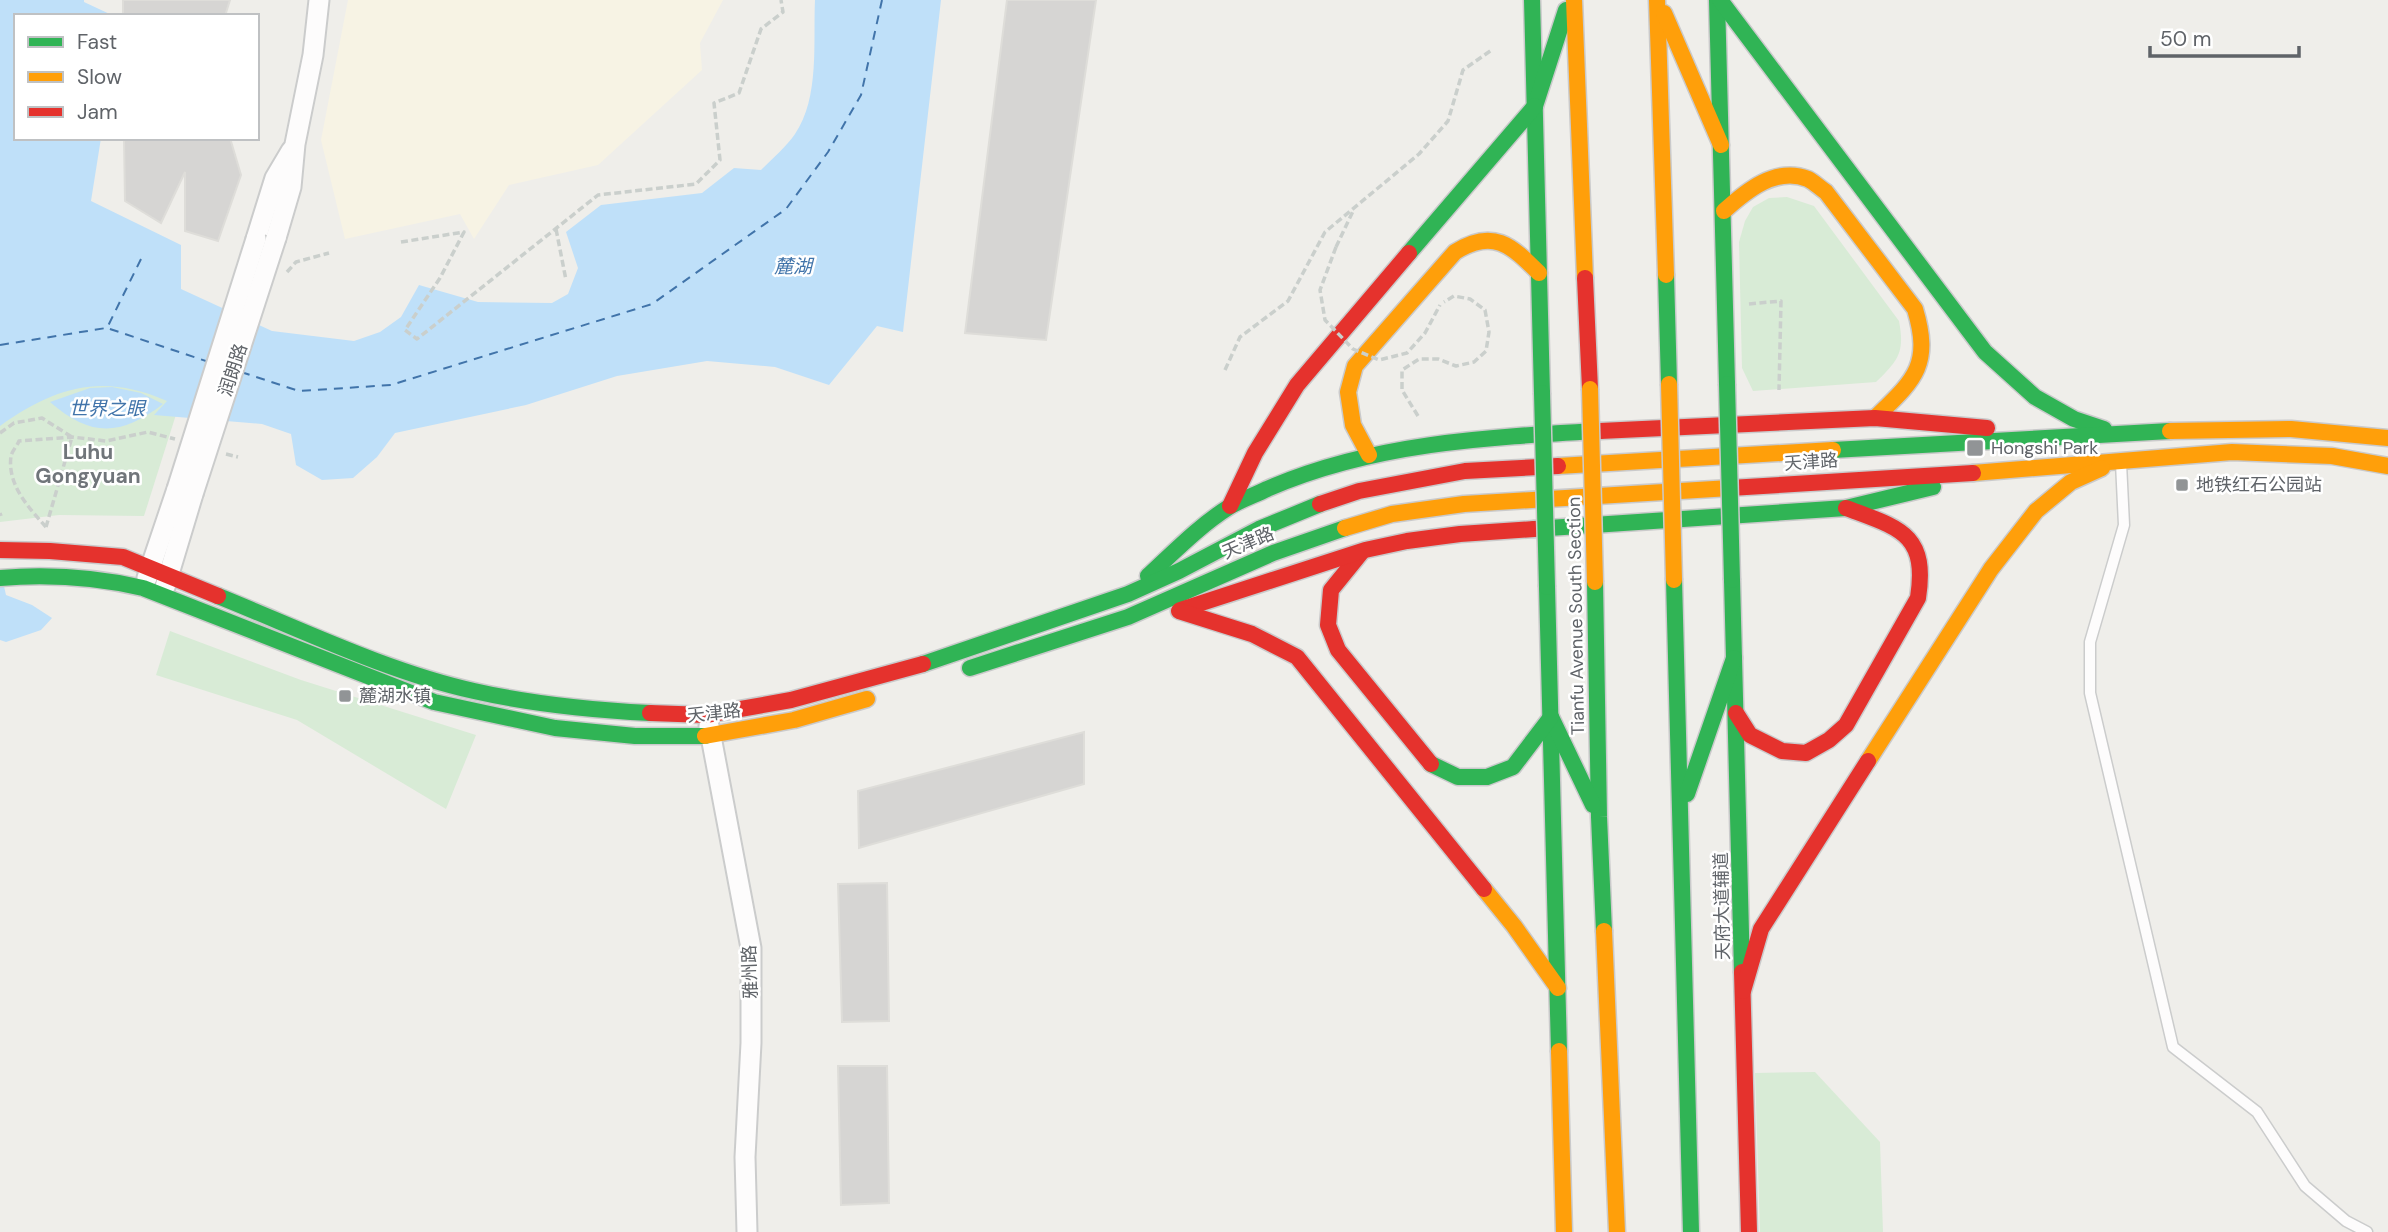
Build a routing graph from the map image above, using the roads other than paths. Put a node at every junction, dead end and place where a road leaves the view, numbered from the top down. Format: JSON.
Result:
{"nodes":[{"id":1,"x":319,"y":0,"type":"edge"},
{"id":2,"x":1532,"y":0,"type":"edge"},
{"id":3,"x":1572,"y":0,"type":"edge"},
{"id":4,"x":1657,"y":0,"type":"edge"},
{"id":5,"x":1719,"y":0,"type":"edge"},
{"id":6,"x":1535,"y":106,"type":"junction"},
{"id":7,"x":295,"y":144,"type":"junction"},
{"id":8,"x":1721,"y":145,"type":"junction"},
{"id":9,"x":1724,"y":211,"type":"junction"},
{"id":10,"x":1539,"y":272,"type":"junction"},
{"id":11,"x":1875,"y":418,"type":"junction"},
{"id":12,"x":2120,"y":434,"type":"junction"},
{"id":13,"x":2071,"y":437,"type":"junction"},
{"id":14,"x":2388,"y":438,"type":"edge"},
{"id":15,"x":1368,"y":455,"type":"junction"},
{"id":16,"x":2120,"y":459,"type":"junction"},
{"id":17,"x":2388,"y":466,"type":"edge"},
{"id":18,"x":1999,"y":471,"type":"junction"},
{"id":19,"x":185,"y":491,"type":"junction"},
{"id":20,"x":1230,"y":506,"type":"junction"},
{"id":21,"x":1846,"y":508,"type":"junction"},
{"id":22,"x":0,"y":550,"type":"edge"},
{"id":23,"x":1364,"y":550,"type":"junction"},
{"id":24,"x":161,"y":571,"type":"junction"},
{"id":25,"x":0,"y":578,"type":"edge"},
{"id":26,"x":143,"y":588,"type":"junction"},
{"id":27,"x":1128,"y":594,"type":"junction"},
{"id":28,"x":163,"y":595,"type":"junction"},
{"id":29,"x":1179,"y":611,"type":"junction"},
{"id":30,"x":1128,"y":617,"type":"junction"},
{"id":31,"x":1734,"y":658,"type":"junction"},
{"id":32,"x":961,"y":671,"type":"dead end"},
{"id":33,"x":885,"y":694,"type":"dead end"},
{"id":34,"x":1736,"y":713,"type":"junction"},
{"id":35,"x":706,"y":715,"type":"junction"},
{"id":36,"x":1550,"y":717,"type":"junction"},
{"id":37,"x":710,"y":736,"type":"junction"},
{"id":38,"x":1680,"y":814,"type":"junction"},
{"id":39,"x":1599,"y":817,"type":"junction"},
{"id":40,"x":1558,"y":988,"type":"junction"},
{"id":41,"x":1743,"y":991,"type":"junction"},
{"id":42,"x":747,"y":1232,"type":"edge"},
{"id":43,"x":1564,"y":1232,"type":"edge"},
{"id":44,"x":1617,"y":1232,"type":"edge"},
{"id":45,"x":1691,"y":1232,"type":"edge"},
{"id":46,"x":1749,"y":1232,"type":"edge"},
{"id":47,"x":2367,"y":1232,"type":"edge"}],
"edges":[{"from":1,"to":7,"type":"street","name":"润朗路"},
{"from":2,"to":6,"type":"main road"},
{"from":3,"to":6,"type":"main road"},
{"from":3,"to":39,"type":"main road","name":"Tianfu Avenue South Section","bridge":true},
{"from":4,"to":8,"type":"main road"},
{"from":4,"to":38,"type":"main road","bridge":true},
{"from":5,"to":8,"type":"main road","name":"天府大道辅道"},
{"from":5,"to":12,"type":"main road"},
{"from":6,"to":10,"type":"main road"},
{"from":6,"to":20,"type":"main road"},
{"from":7,"to":19,"type":"street","name":"润朗路","bridge":true},
{"from":7,"to":19,"type":"street","name":"润朗路","bridge":true},
{"from":8,"to":9,"type":"main road","name":"天府大道辅道"},
{"from":9,"to":11,"type":"main road"},
{"from":9,"to":31,"type":"main road","name":"天府大道辅道","bridge":true},
{"from":10,"to":15,"type":"main road"},
{"from":10,"to":36,"type":"main road","bridge":true},
{"from":11,"to":13,"type":"main road"},
{"from":11,"to":15,"type":"main road"},
{"from":12,"to":13,"type":"main road","name":"天津路"},
{"from":12,"to":14,"type":"main road","name":"天津路"},
{"from":12,"to":16,"type":"lane"},
{"from":13,"to":27,"type":"main road","name":"天津路"},
{"from":15,"to":20,"type":"main road"},
{"from":16,"to":17,"type":"main road","name":"天津路"},
{"from":16,"to":18,"type":"main road","name":"天津路"},
{"from":16,"to":41,"type":"main road"},
{"from":16,"to":47,"type":"lane"},
{"from":18,"to":21,"type":"main road"},
{"from":18,"to":30,"type":"main road","name":"天津路"},
{"from":19,"to":24,"type":"street","name":"润朗路"},
{"from":20,"to":27,"type":"main road"},
{"from":21,"to":23,"type":"main road"},
{"from":21,"to":34,"type":"main road"},
{"from":22,"to":24,"type":"main road","name":"天津路"},
{"from":23,"to":29,"type":"main road"},
{"from":23,"to":36,"type":"main road"},
{"from":24,"to":26,"type":"street","name":"润朗路"},
{"from":24,"to":28,"type":"street","name":"润朗路"},
{"from":24,"to":35,"type":"main road","name":"天津路"},
{"from":25,"to":26,"type":"main road","name":"天津路"},
{"from":26,"to":28,"type":"main road","name":"天津路"},
{"from":27,"to":35,"type":"main road","name":"天津路"},
{"from":28,"to":37,"type":"main road","name":"天津路"},
{"from":29,"to":30,"type":"main road"},
{"from":29,"to":40,"type":"main road"},
{"from":30,"to":32,"type":"main road","name":"天津路"},
{"from":31,"to":34,"type":"main road","name":"天府大道辅道"},
{"from":31,"to":38,"type":"main road"},
{"from":33,"to":37,"type":"main road","name":"天津路"},
{"from":34,"to":41,"type":"main road","name":"天府大道辅道"},
{"from":35,"to":37,"type":"street","name":"雅州路"},
{"from":36,"to":39,"type":"main road"},
{"from":36,"to":40,"type":"main road"},
{"from":37,"to":42,"type":"street","name":"雅州路"},
{"from":38,"to":45,"type":"main road"},
{"from":39,"to":44,"type":"main road","name":"Tianfu Avenue South Section"},
{"from":40,"to":43,"type":"main road"},
{"from":41,"to":46,"type":"main road","name":"天府大道辅道"}]}
